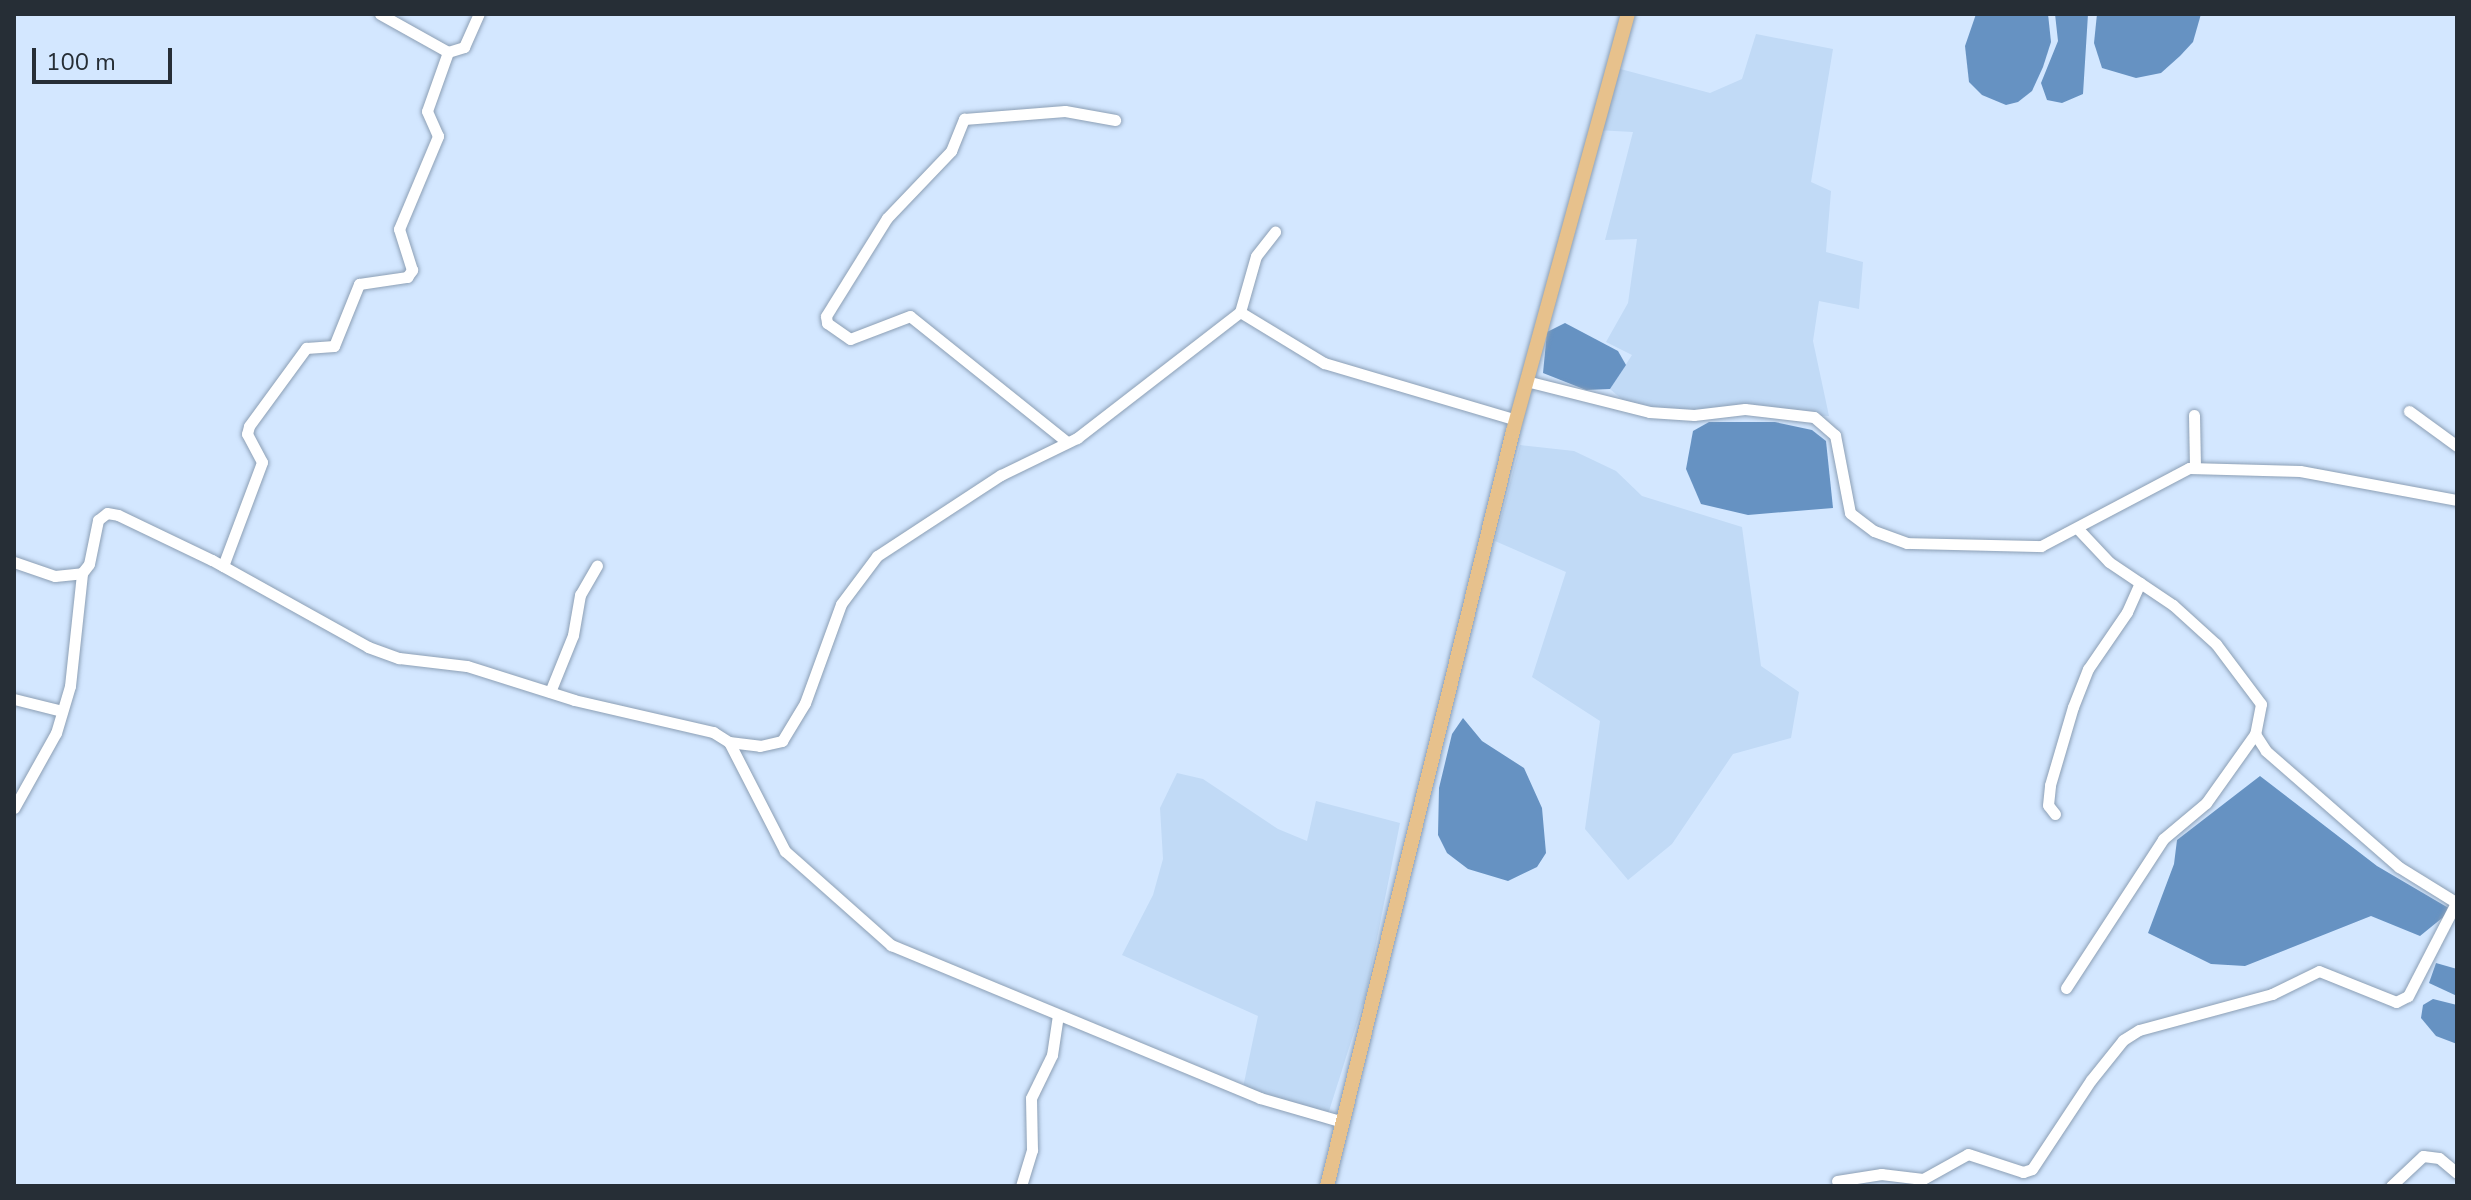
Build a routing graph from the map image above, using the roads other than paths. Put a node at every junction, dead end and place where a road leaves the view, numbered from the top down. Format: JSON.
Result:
{"nodes":[{"id":1,"x":380,"y":14,"type":"edge"},
{"id":2,"x":479,"y":14,"type":"edge"},
{"id":3,"x":1628,"y":14,"type":"edge"},
{"id":4,"x":448,"y":52,"type":"junction"},
{"id":5,"x":1115,"y":120,"type":"dead end"},
{"id":6,"x":1275,"y":232,"type":"dead end"},
{"id":7,"x":1240,"y":312,"type":"junction"},
{"id":8,"x":1526,"y":381,"type":"junction"},
{"id":9,"x":2409,"y":411,"type":"dead end"},
{"id":10,"x":2194,"y":415,"type":"dead end"},
{"id":11,"x":1516,"y":420,"type":"junction"},
{"id":12,"x":1067,"y":442,"type":"junction"},
{"id":13,"x":2457,"y":446,"type":"edge"},
{"id":14,"x":2195,"y":468,"type":"junction"},
{"id":15,"x":2457,"y":500,"type":"edge"},
{"id":16,"x":2078,"y":529,"type":"junction"},
{"id":17,"x":14,"y":562,"type":"edge"},
{"id":18,"x":597,"y":565,"type":"dead end"},
{"id":19,"x":223,"y":566,"type":"junction"},
{"id":20,"x":82,"y":573,"type":"junction"},
{"id":21,"x":2140,"y":583,"type":"junction"},
{"id":22,"x":550,"y":692,"type":"junction"},
{"id":23,"x":14,"y":699,"type":"edge"},
{"id":24,"x":62,"y":711,"type":"junction"},
{"id":25,"x":2255,"y":734,"type":"junction"},
{"id":26,"x":729,"y":742,"type":"junction"},
{"id":27,"x":14,"y":808,"type":"edge"},
{"id":28,"x":2055,"y":814,"type":"dead end"},
{"id":29,"x":2457,"y":903,"type":"edge"},
{"id":30,"x":2066,"y":988,"type":"dead end"},
{"id":31,"x":1058,"y":1015,"type":"junction"},
{"id":32,"x":1343,"y":1122,"type":"junction"},
{"id":33,"x":2457,"y":1173,"type":"edge"},
{"id":34,"x":1837,"y":1181,"type":"dead end"},
{"id":35,"x":1021,"y":1186,"type":"edge"},
{"id":36,"x":1327,"y":1186,"type":"edge"},
{"id":37,"x":2391,"y":1186,"type":"edge"}],
"edges":[{"from":1,"to":4,"type":"street"},
{"from":2,"to":4,"type":"street"},
{"from":3,"to":8,"type":"main road"},
{"from":4,"to":19,"type":"street"},
{"from":5,"to":12,"type":"street"},
{"from":6,"to":7,"type":"street"},
{"from":7,"to":11,"type":"street"},
{"from":7,"to":12,"type":"street"},
{"from":8,"to":11,"type":"main road"},
{"from":8,"to":16,"type":"street"},
{"from":9,"to":13,"type":"street"},
{"from":10,"to":14,"type":"street"},
{"from":11,"to":32,"type":"main road"},
{"from":12,"to":26,"type":"street"},
{"from":14,"to":15,"type":"street"},
{"from":14,"to":16,"type":"street"},
{"from":16,"to":21,"type":"street"},
{"from":17,"to":20,"type":"street"},
{"from":18,"to":22,"type":"street"},
{"from":19,"to":20,"type":"street"},
{"from":19,"to":22,"type":"street"},
{"from":20,"to":24,"type":"street"},
{"from":21,"to":25,"type":"street"},
{"from":21,"to":28,"type":"street"},
{"from":22,"to":26,"type":"street"},
{"from":23,"to":24,"type":"street"},
{"from":24,"to":27,"type":"street"},
{"from":25,"to":29,"type":"street"},
{"from":25,"to":30,"type":"street"},
{"from":26,"to":31,"type":"street"},
{"from":29,"to":34,"type":"street"},
{"from":31,"to":32,"type":"street"},
{"from":31,"to":35,"type":"street"},
{"from":32,"to":36,"type":"main road"},
{"from":33,"to":37,"type":"street"}]}
